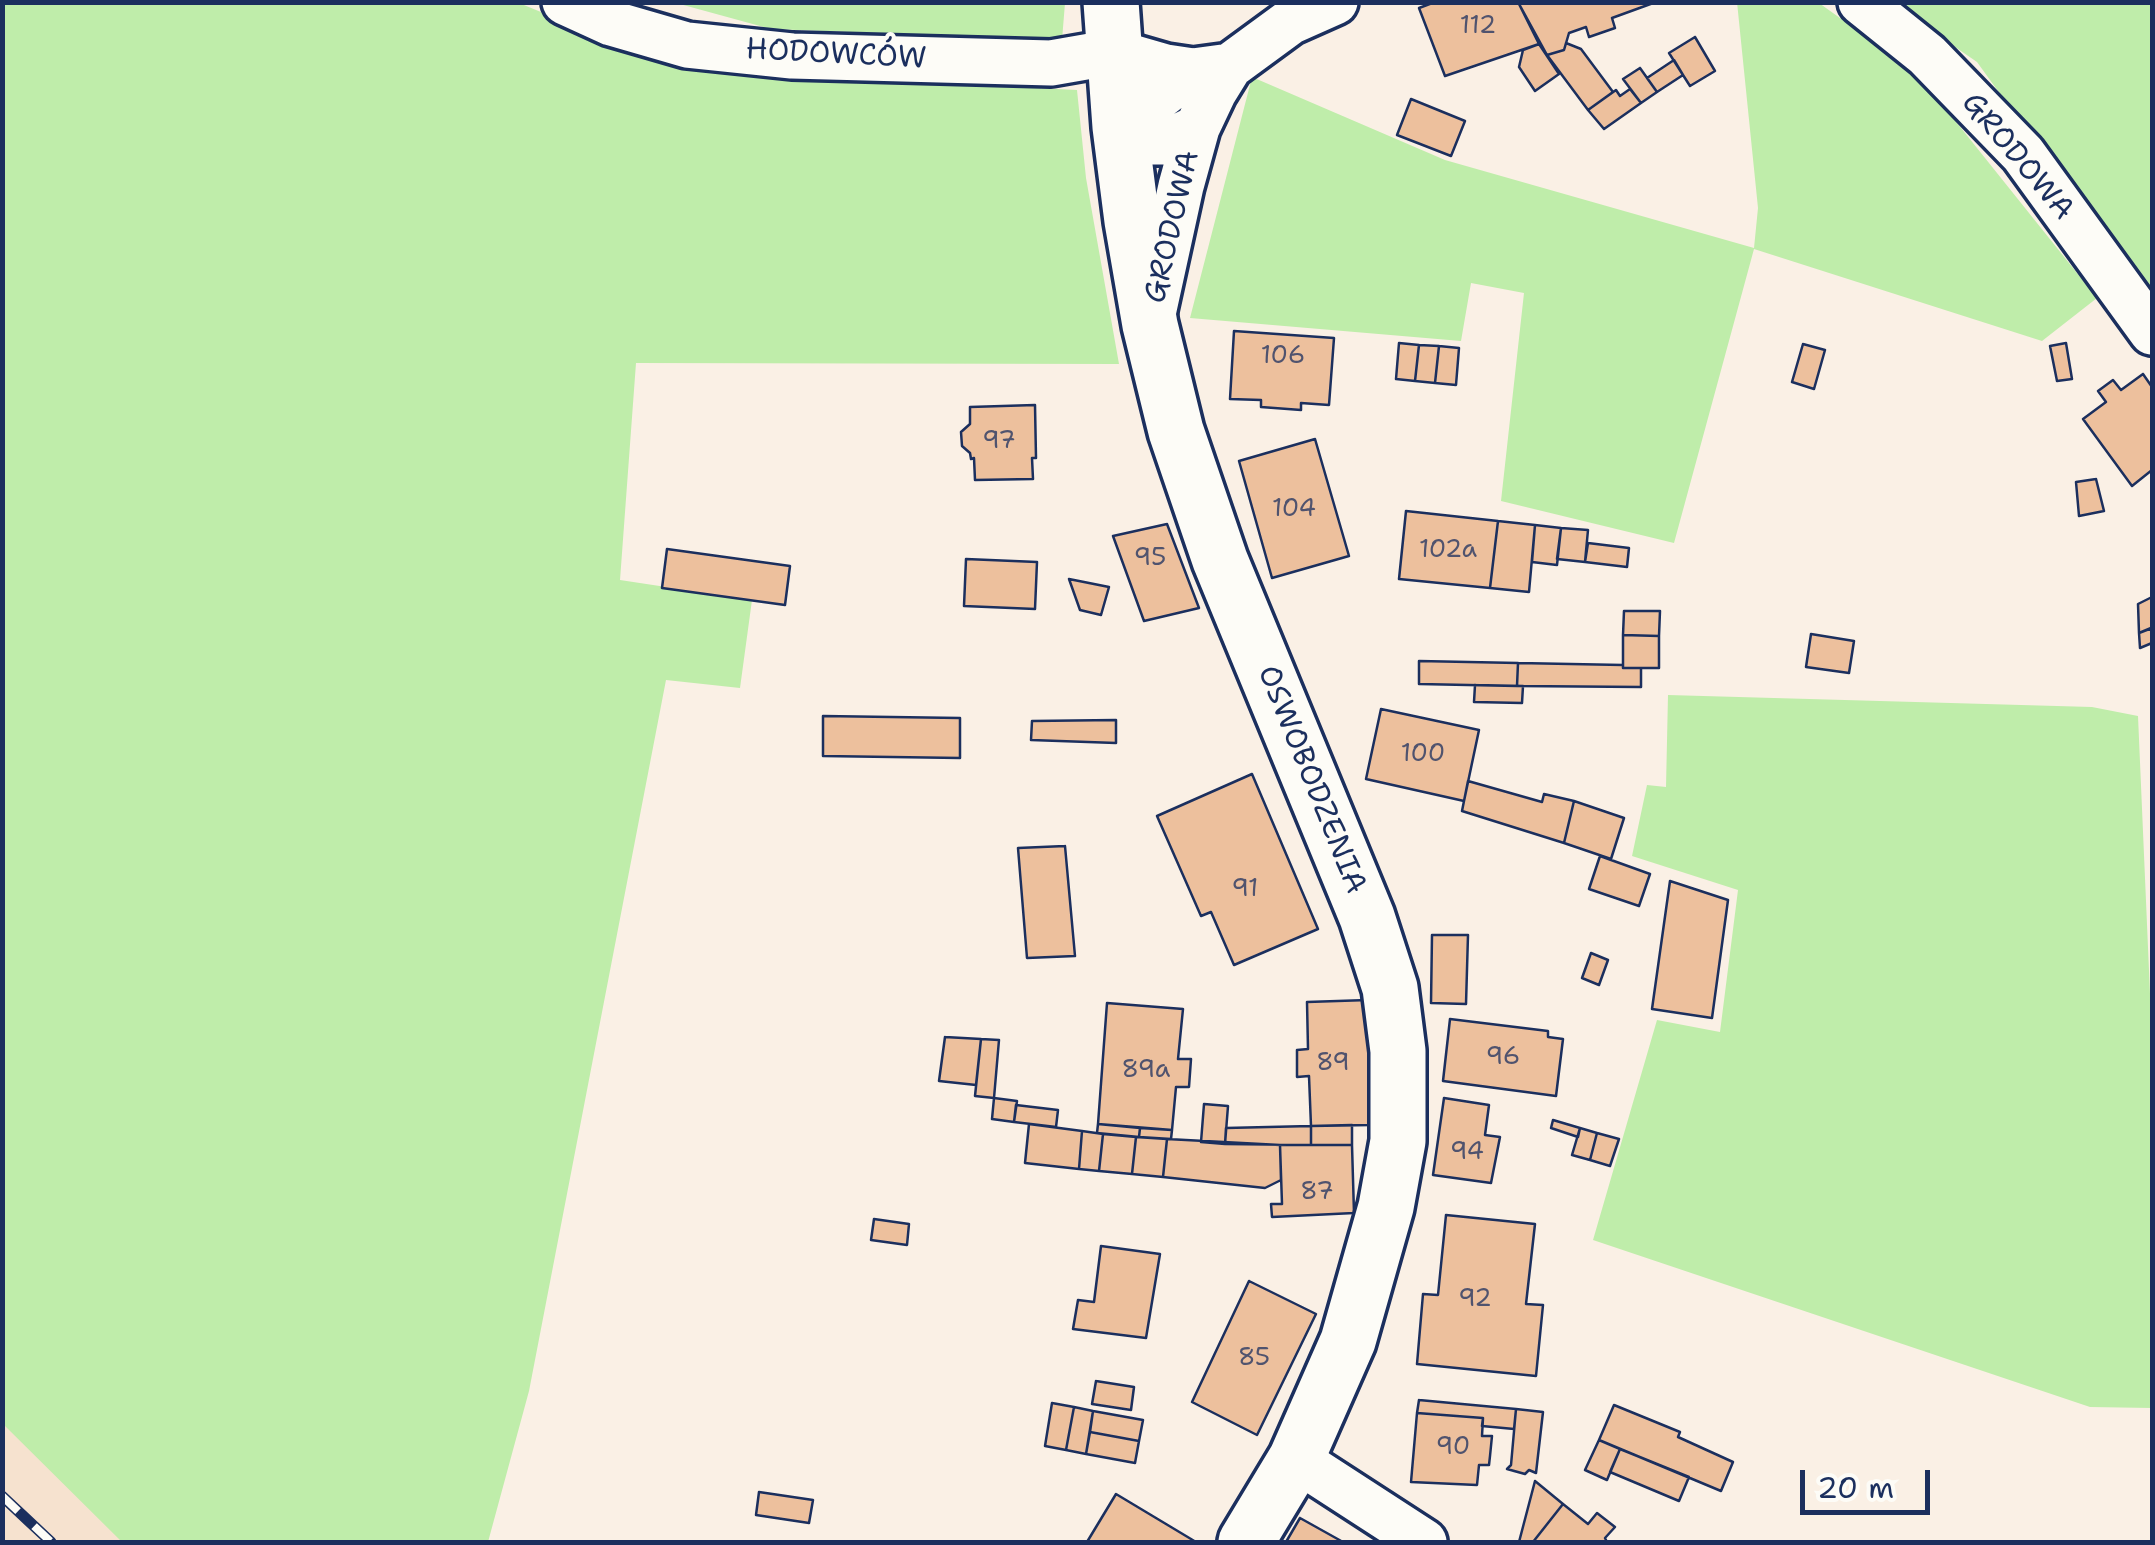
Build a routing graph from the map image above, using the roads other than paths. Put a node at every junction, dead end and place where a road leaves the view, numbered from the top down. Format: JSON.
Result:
{"nodes":[{"id":1,"x":564,"y":2,"type":"edge"},
{"id":2,"x":1336,"y":2,"type":"edge"},
{"id":3,"x":1861,"y":2,"type":"edge"},
{"id":4,"x":1113,"y":27,"type":"edge"},
{"id":5,"x":1212,"y":68,"type":"junction"},
{"id":6,"x":1120,"y":127,"type":"junction"},
{"id":7,"x":1197,"y":128,"type":"junction"},
{"id":8,"x":1150,"y":326,"type":"junction"},
{"id":9,"x":2152,"y":332,"type":"edge"},
{"id":10,"x":1296,"y":1459,"type":"junction"},
{"id":11,"x":1246,"y":1542,"type":"edge"},
{"id":12,"x":1424,"y":1542,"type":"edge"}],
"edges":[{"from":1,"to":4,"type":"street","name":"HODOWCÓW"},
{"from":2,"to":5,"type":"street","name":"GRODOWA"},
{"from":3,"to":9,"type":"street","name":"GRODOWA"},
{"from":4,"to":5,"type":"street"},
{"from":4,"to":6,"type":"street","name":"OSWOBODZENIA"},
{"from":5,"to":6,"type":"street","name":"GRODOWA"},
{"from":5,"to":7,"type":"street","name":"GRODOWA"},
{"from":6,"to":7,"type":"street","name":"GRODOWA"},
{"from":6,"to":8,"type":"street","name":"OSWOBODZENIA"},
{"from":7,"to":8,"type":"street","name":"GRODOWA"},
{"from":8,"to":10,"type":"street","name":"OSWOBODZENIA"},
{"from":10,"to":11,"type":"street","name":"OSWOBODZENIA"},
{"from":10,"to":12,"type":"street"}]}
